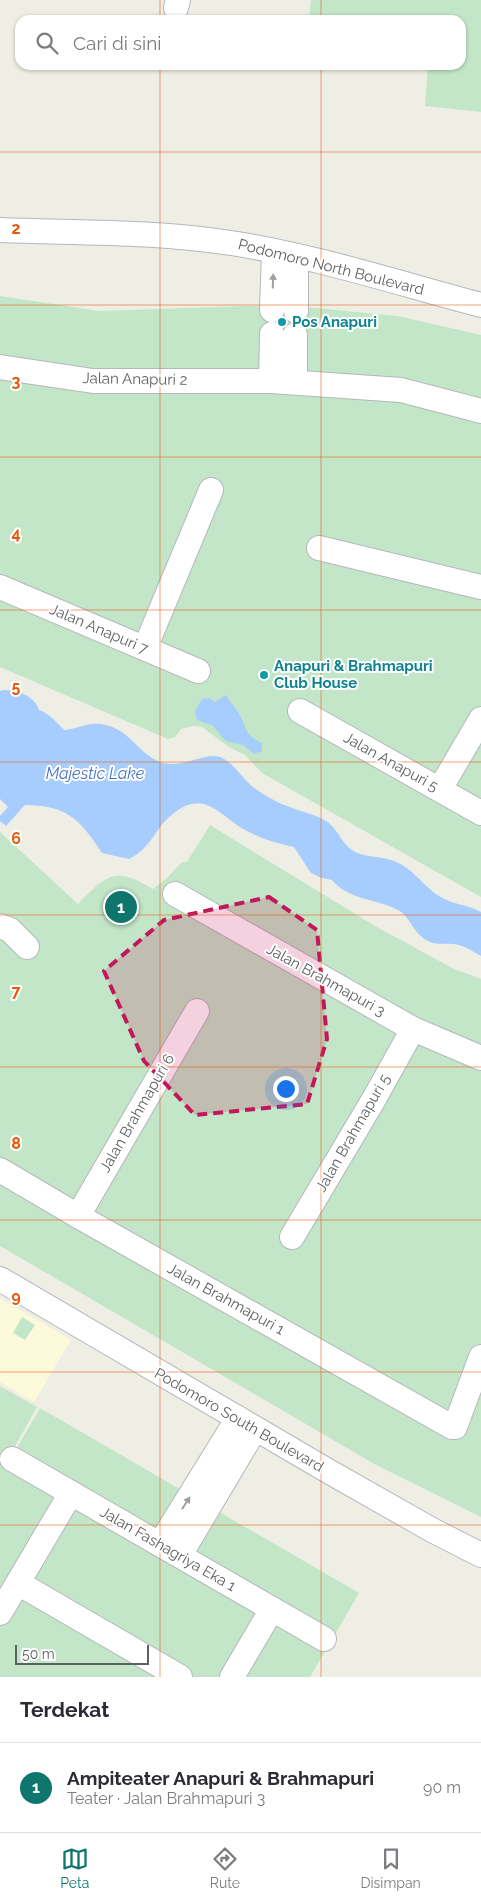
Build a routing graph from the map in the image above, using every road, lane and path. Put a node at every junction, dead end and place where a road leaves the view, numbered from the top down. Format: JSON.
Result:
{"nodes":[{"id":1,"x":0,"y":230,"type":"edge"},
{"id":2,"x":285,"y":253,"type":"junction"},
{"id":3,"x":481,"y":305,"type":"edge"},
{"id":4,"x":272,"y":310,"type":"dead end"},
{"id":5,"x":296,"y":311,"type":"dead end"},
{"id":6,"x":0,"y":367,"type":"edge"},
{"id":7,"x":271,"y":381,"type":"junction"},
{"id":8,"x":294,"y":382,"type":"junction"},
{"id":9,"x":481,"y":411,"type":"edge"},
{"id":10,"x":211,"y":490,"type":"dead end"},
{"id":11,"x":319,"y":548,"type":"dead end"},
{"id":12,"x":481,"y":586,"type":"edge"},
{"id":13,"x":0,"y":587,"type":"edge"},
{"id":14,"x":145,"y":648,"type":"junction"},
{"id":15,"x":198,"y":671,"type":"dead end"},
{"id":16,"x":300,"y":710,"type":"dead end"},
{"id":17,"x":481,"y":719,"type":"edge"},
{"id":18,"x":440,"y":789,"type":"junction"},
{"id":19,"x":481,"y":814,"type":"edge"},
{"id":20,"x":175,"y":894,"type":"dead end"},
{"id":21,"x":1,"y":928,"type":"edge"},
{"id":22,"x":27,"y":947,"type":"dead end"},
{"id":23,"x":197,"y":1011,"type":"dead end"},
{"id":24,"x":413,"y":1029,"type":"junction"},
{"id":25,"x":481,"y":1058,"type":"edge"},
{"id":26,"x":0,"y":1170,"type":"edge"},
{"id":27,"x":78,"y":1216,"type":"junction"},
{"id":28,"x":292,"y":1237,"type":"dead end"},
{"id":29,"x":0,"y":1280,"type":"edge"},
{"id":30,"x":481,"y":1357,"type":"edge"},
{"id":31,"x":247,"y":1424,"type":"junction"},
{"id":32,"x":12,"y":1459,"type":"dead end"},
{"id":33,"x":71,"y":1493,"type":"junction"},
{"id":34,"x":170,"y":1550,"type":"junction"},
{"id":35,"x":481,"y":1555,"type":"edge"},
{"id":36,"x":18,"y":1583,"type":"junction"},
{"id":37,"x":272,"y":1609,"type":"junction"},
{"id":38,"x":0,"y":1613,"type":"edge"},
{"id":39,"x":324,"y":1639,"type":"dead end"},
{"id":40,"x":180,"y":1677,"type":"edge"},
{"id":41,"x":232,"y":1677,"type":"edge"}],
"edges":[{"from":1,"to":2,"type":"street","name":"Podomoro North Boulevard"},
{"from":2,"to":3,"type":"street","name":"Podomoro North Boulevard"},
{"from":4,"to":2,"type":"street","one_way":true},
{"from":2,"to":5,"type":"street"},
{"from":6,"to":7,"type":"street","name":"Jalan Anapuri 2"},
{"from":7,"to":8,"type":"street","name":"Jalan Anapuri 2"},
{"from":7,"to":8,"type":"street"},
{"from":8,"to":9,"type":"street","name":"Jalan Anapuri 2"},
{"from":10,"to":14,"type":"street"},
{"from":11,"to":12,"type":"street"},
{"from":13,"to":14,"type":"street","name":"Jalan Anapuri 7"},
{"from":14,"to":15,"type":"street","name":"Jalan Anapuri 7"},
{"from":16,"to":18,"type":"street","name":"Jalan Anapuri 5"},
{"from":17,"to":18,"type":"street"},
{"from":18,"to":19,"type":"street","name":"Jalan Anapuri 5"},
{"from":20,"to":24,"type":"street","name":"Jalan Brahmapuri 3"},
{"from":21,"to":22,"type":"street"},
{"from":23,"to":27,"type":"street","name":"Jalan Brahmapuri 6"},
{"from":24,"to":25,"type":"street","name":"Jalan Brahmapuri 3"},
{"from":24,"to":28,"type":"street","name":"Jalan Brahmapuri 5"},
{"from":26,"to":27,"type":"street","name":"Jalan Brahmapuri 1"},
{"from":27,"to":30,"type":"street","name":"Jalan Brahmapuri 1"},
{"from":29,"to":31,"type":"street","name":"Podomoro South Boulevard"},
{"from":31,"to":34,"type":"street"},
{"from":31,"to":35,"type":"street","name":"Podomoro South Boulevard"},
{"from":32,"to":33,"type":"street","name":"Jalan Fashagriya Eka 1"},
{"from":33,"to":34,"type":"street","name":"Jalan Fashagriya Eka 1"},
{"from":33,"to":36,"type":"street"},
{"from":34,"to":37,"type":"street","name":"Jalan Fashagriya Eka 1"},
{"from":36,"to":38,"type":"street"},
{"from":36,"to":40,"type":"street"},
{"from":37,"to":39,"type":"street","name":"Jalan Fashagriya Eka 1"},
{"from":37,"to":41,"type":"street"}]}
